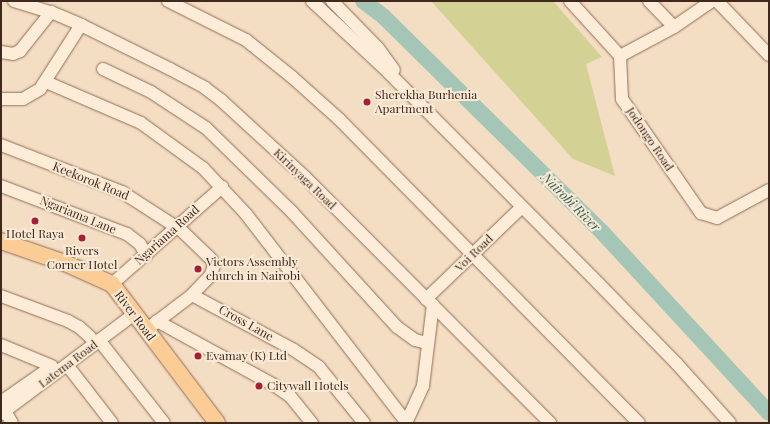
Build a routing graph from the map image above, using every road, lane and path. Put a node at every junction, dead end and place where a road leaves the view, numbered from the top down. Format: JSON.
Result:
{"nodes":[{"id":1,"x":14,"y":1,"type":"edge"},
{"id":2,"x":168,"y":1,"type":"edge"},
{"id":3,"x":312,"y":1,"type":"edge"},
{"id":4,"x":332,"y":1,"type":"edge"},
{"id":5,"x":570,"y":1,"type":"edge"},
{"id":6,"x":649,"y":1,"type":"edge"},
{"id":7,"x":712,"y":1,"type":"edge"},
{"id":8,"x":717,"y":1,"type":"edge"},
{"id":9,"x":50,"y":12,"type":"junction"},
{"id":10,"x":81,"y":25,"type":"junction"},
{"id":11,"x":674,"y":27,"type":"junction"},
{"id":12,"x":1,"y":52,"type":"edge"},
{"id":13,"x":769,"y":55,"type":"edge"},
{"id":14,"x":620,"y":56,"type":"junction"},
{"id":15,"x":103,"y":69,"type":"dead end"},
{"id":16,"x":46,"y":82,"type":"junction"},
{"id":17,"x":1,"y":99,"type":"edge"},
{"id":18,"x":415,"y":100,"type":"junction"},
{"id":19,"x":1,"y":145,"type":"edge"},
{"id":20,"x":1,"y":186,"type":"edge"},
{"id":21,"x":222,"y":187,"type":"junction"},
{"id":22,"x":769,"y":190,"type":"edge"},
{"id":23,"x":522,"y":206,"type":"junction"},
{"id":24,"x":174,"y":228,"type":"junction"},
{"id":25,"x":1,"y":241,"type":"edge"},
{"id":26,"x":473,"y":254,"type":"junction"},
{"id":27,"x":146,"y":255,"type":"junction"},
{"id":28,"x":112,"y":284,"type":"junction"},
{"id":29,"x":192,"y":294,"type":"junction"},
{"id":30,"x":1,"y":296,"type":"edge"},
{"id":31,"x":430,"y":302,"type":"junction"},
{"id":32,"x":132,"y":311,"type":"junction"},
{"id":33,"x":152,"y":326,"type":"junction"},
{"id":34,"x":95,"y":339,"type":"junction"},
{"id":35,"x":427,"y":343,"type":"junction"},
{"id":36,"x":1,"y":345,"type":"edge"},
{"id":37,"x":68,"y":360,"type":"junction"},
{"id":38,"x":52,"y":366,"type":"junction"},
{"id":39,"x":26,"y":390,"type":"junction"},
{"id":40,"x":2,"y":409,"type":"edge"},
{"id":41,"x":12,"y":423,"type":"edge"},
{"id":42,"x":112,"y":423,"type":"edge"},
{"id":43,"x":164,"y":423,"type":"edge"},
{"id":44,"x":217,"y":423,"type":"edge"},
{"id":45,"x":312,"y":423,"type":"edge"},
{"id":46,"x":364,"y":423,"type":"edge"},
{"id":47,"x":406,"y":423,"type":"edge"},
{"id":48,"x":550,"y":423,"type":"edge"},
{"id":49,"x":639,"y":423,"type":"edge"},
{"id":50,"x":730,"y":423,"type":"edge"}],
"edges":[{"from":1,"to":9,"type":"street","name":"Kirinyaga Road"},
{"from":2,"to":26,"type":"street"},
{"from":3,"to":18,"type":"street"},
{"from":4,"to":18,"type":"street"},
{"from":5,"to":14,"type":"street"},
{"from":6,"to":11,"type":"street"},
{"from":7,"to":11,"type":"street"},
{"from":8,"to":13,"type":"street"},
{"from":9,"to":10,"type":"street","name":"Kirinyaga Road"},
{"from":9,"to":12,"type":"street"},
{"from":10,"to":16,"type":"street"},
{"from":10,"to":31,"type":"street","name":"Kirinyaga Road"},
{"from":11,"to":14,"type":"street"},
{"from":14,"to":22,"type":"street","name":"Jodongo Road"},
{"from":15,"to":35,"type":"street"},
{"from":16,"to":17,"type":"street"},
{"from":16,"to":21,"type":"street"},
{"from":18,"to":23,"type":"street"},
{"from":19,"to":24,"type":"street","name":"Keekorok Road"},
{"from":20,"to":27,"type":"street","name":"Ngariama Lane"},
{"from":21,"to":24,"type":"street","name":"Ngariama Road"},
{"from":21,"to":47,"type":"street"},
{"from":23,"to":26,"type":"street","name":"Voi Road"},
{"from":23,"to":50,"type":"street"},
{"from":24,"to":27,"type":"street","name":"Ngariama Road"},
{"from":24,"to":29,"type":"street","name":"Keekorok Road"},
{"from":25,"to":28,"type":"main road","name":"River Road"},
{"from":26,"to":31,"type":"street","name":"Voi Road"},
{"from":26,"to":49,"type":"street"},
{"from":27,"to":28,"type":"street","name":"Ngariama Road"},
{"from":28,"to":32,"type":"main road","name":"River Road"},
{"from":29,"to":33,"type":"street"},
{"from":29,"to":46,"type":"street","name":"Cross Lane"},
{"from":30,"to":34,"type":"street"},
{"from":31,"to":35,"type":"street"},
{"from":31,"to":48,"type":"street","name":"Kirinyaga Road"},
{"from":32,"to":33,"type":"main road","name":"River Road"},
{"from":32,"to":34,"type":"street","name":"Latema Road"},
{"from":33,"to":44,"type":"main road","name":"River Road"},
{"from":33,"to":45,"type":"street"},
{"from":34,"to":37,"type":"street","name":"Latema Road"},
{"from":34,"to":43,"type":"street"},
{"from":35,"to":47,"type":"street"},
{"from":36,"to":38,"type":"street"},
{"from":37,"to":38,"type":"street","name":"Latema Road"},
{"from":37,"to":39,"type":"street","name":"Latema Road"},
{"from":37,"to":42,"type":"street"},
{"from":38,"to":39,"type":"street","name":"Latema Road"},
{"from":39,"to":40,"type":"street","name":"Latema Road"},
{"from":40,"to":41,"type":"street"}]}
